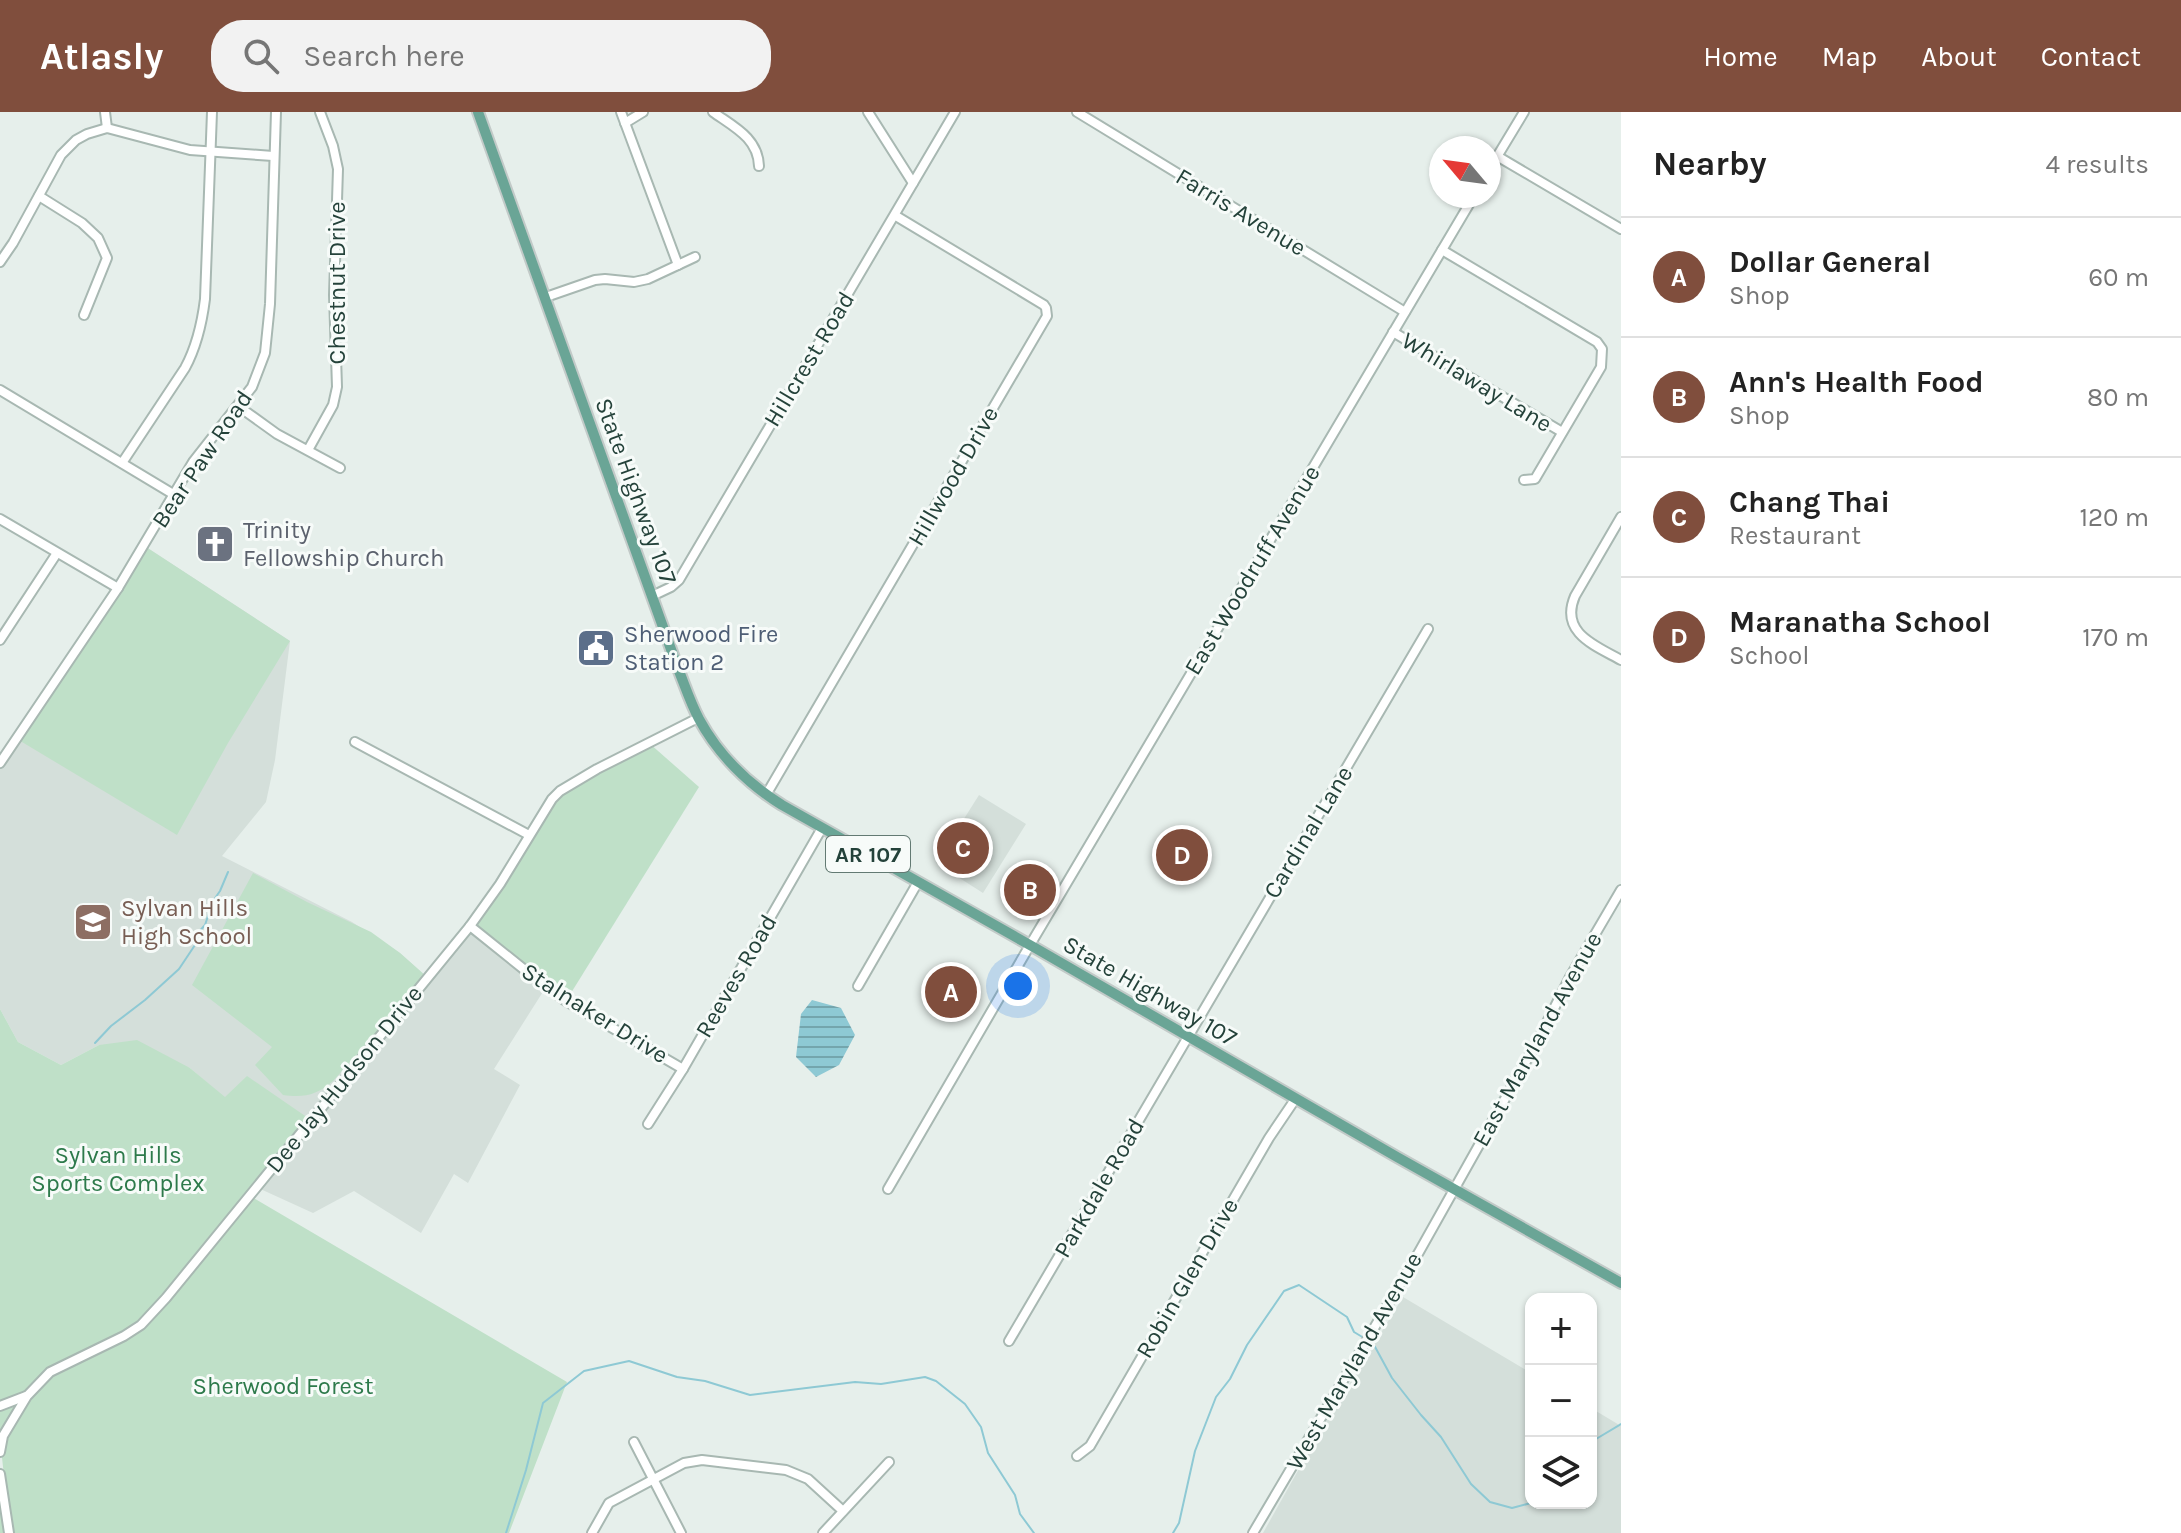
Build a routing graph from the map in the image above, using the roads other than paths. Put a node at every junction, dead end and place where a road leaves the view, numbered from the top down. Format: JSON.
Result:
{"nodes":[{"id":1,"x":105,"y":112,"type":"edge"},
{"id":2,"x":212,"y":112,"type":"edge"},
{"id":3,"x":276,"y":112,"type":"edge"},
{"id":4,"x":320,"y":112,"type":"edge"},
{"id":5,"x":478,"y":112,"type":"edge"},
{"id":6,"x":621,"y":112,"type":"edge"},
{"id":7,"x":643,"y":112,"type":"edge"},
{"id":8,"x":713,"y":112,"type":"edge"},
{"id":9,"x":868,"y":112,"type":"edge"},
{"id":10,"x":955,"y":112,"type":"edge"},
{"id":11,"x":1077,"y":112,"type":"edge"},
{"id":12,"x":1524,"y":112,"type":"edge"},
{"id":13,"x":625,"y":123,"type":"junction"},
{"id":14,"x":107,"y":128,"type":"junction"},
{"id":15,"x":1501,"y":149,"type":"edge"},
{"id":16,"x":210,"y":152,"type":"junction"},
{"id":17,"x":273,"y":156,"type":"junction"},
{"id":18,"x":1501,"y":158,"type":"edge"},
{"id":19,"x":759,"y":166,"type":"dead end"},
{"id":20,"x":913,"y":183,"type":"junction"},
{"id":21,"x":39,"y":196,"type":"junction"},
{"id":22,"x":1467,"y":208,"type":"edge"},
{"id":23,"x":896,"y":216,"type":"junction"},
{"id":24,"x":1621,"y":229,"type":"edge"},
{"id":25,"x":1442,"y":250,"type":"junction"},
{"id":26,"x":695,"y":257,"type":"dead end"},
{"id":27,"x":0,"y":262,"type":"edge"},
{"id":28,"x":678,"y":265,"type":"junction"},
{"id":29,"x":546,"y":297,"type":"junction"},
{"id":30,"x":1405,"y":312,"type":"junction"},
{"id":31,"x":84,"y":315,"type":"dead end"},
{"id":32,"x":1393,"y":332,"type":"junction"},
{"id":33,"x":0,"y":390,"type":"edge"},
{"id":34,"x":238,"y":406,"type":"junction"},
{"id":35,"x":1562,"y":432,"type":"junction"},
{"id":36,"x":308,"y":450,"type":"junction"},
{"id":37,"x":122,"y":463,"type":"junction"},
{"id":38,"x":340,"y":468,"type":"dead end"},
{"id":39,"x":1524,"y":480,"type":"dead end"},
{"id":40,"x":173,"y":494,"type":"junction"},
{"id":41,"x":1621,"y":517,"type":"edge"},
{"id":42,"x":0,"y":519,"type":"edge"},
{"id":43,"x":57,"y":553,"type":"junction"},
{"id":44,"x":118,"y":588,"type":"junction"},
{"id":45,"x":652,"y":596,"type":"junction"},
{"id":46,"x":1428,"y":629,"type":"dead end"},
{"id":47,"x":0,"y":640,"type":"edge"},
{"id":48,"x":1621,"y":660,"type":"edge"},
{"id":49,"x":698,"y":718,"type":"junction"},
{"id":50,"x":355,"y":742,"type":"dead end"},
{"id":51,"x":0,"y":763,"type":"edge"},
{"id":52,"x":766,"y":795,"type":"junction"},
{"id":53,"x":822,"y":828,"type":"junction"},
{"id":54,"x":529,"y":835,"type":"junction"},
{"id":55,"x":918,"y":882,"type":"junction"},
{"id":56,"x":1621,"y":890,"type":"edge"},
{"id":57,"x":470,"y":926,"type":"junction"},
{"id":58,"x":1030,"y":945,"type":"junction"},
{"id":59,"x":858,"y":986,"type":"dead end"},
{"id":60,"x":1188,"y":1036,"type":"junction"},
{"id":61,"x":683,"y":1069,"type":"junction"},
{"id":62,"x":1296,"y":1098,"type":"junction"},
{"id":63,"x":648,"y":1124,"type":"dead end"},
{"id":64,"x":1454,"y":1188,"type":"junction"},
{"id":65,"x":888,"y":1189,"type":"dead end"},
{"id":66,"x":1621,"y":1283,"type":"edge"},
{"id":67,"x":1009,"y":1341,"type":"dead end"},
{"id":68,"x":27,"y":1396,"type":"junction"},
{"id":69,"x":0,"y":1406,"type":"edge"},
{"id":70,"x":634,"y":1442,"type":"dead end"},
{"id":71,"x":0,"y":1452,"type":"edge"},
{"id":72,"x":1077,"y":1456,"type":"dead end"},
{"id":73,"x":889,"y":1462,"type":"dead end"},
{"id":74,"x":0,"y":1474,"type":"edge"},
{"id":75,"x":653,"y":1479,"type":"junction"},
{"id":76,"x":843,"y":1511,"type":"junction"},
{"id":77,"x":9,"y":1533,"type":"edge"},
{"id":78,"x":592,"y":1533,"type":"edge"},
{"id":79,"x":681,"y":1533,"type":"edge"},
{"id":80,"x":823,"y":1533,"type":"edge"},
{"id":81,"x":1253,"y":1533,"type":"edge"}],
"edges":[{"from":1,"to":14,"type":"street"},
{"from":2,"to":16,"type":"street"},
{"from":3,"to":17,"type":"street","name":"Bear Paw Road"},
{"from":4,"to":36,"type":"street","name":"Chestnut Drive"},
{"from":5,"to":29,"type":"main road","name":"State Highway 107","number":"AR 107"},
{"from":6,"to":13,"type":"street"},
{"from":7,"to":13,"type":"street"},
{"from":8,"to":19,"type":"street"},
{"from":9,"to":20,"type":"street"},
{"from":10,"to":20,"type":"street","name":"Hillcrest Road"},
{"from":11,"to":30,"type":"street","name":"Farris Avenue"},
{"from":12,"to":15,"type":"street"},
{"from":13,"to":28,"type":"street"},
{"from":14,"to":16,"type":"street"},
{"from":14,"to":21,"type":"street"},
{"from":16,"to":17,"type":"street"},
{"from":16,"to":37,"type":"street"},
{"from":17,"to":34,"type":"street","name":"Bear Paw Road"},
{"from":18,"to":24,"type":"street"},
{"from":20,"to":23,"type":"street","name":"Hillcrest Road"},
{"from":21,"to":27,"type":"street"},
{"from":21,"to":31,"type":"street"},
{"from":22,"to":25,"type":"street","name":"East Woodruff Avenue"},
{"from":23,"to":45,"type":"street","name":"Hillcrest Road"},
{"from":23,"to":52,"type":"street","name":"Hillwood Drive"},
{"from":25,"to":30,"type":"street","name":"East Woodruff Avenue"},
{"from":25,"to":35,"type":"street"},
{"from":26,"to":28,"type":"street"},
{"from":28,"to":29,"type":"street"},
{"from":29,"to":45,"type":"main road","name":"State Highway 107","number":"AR 107"},
{"from":30,"to":32,"type":"street","name":"East Woodruff Avenue"},
{"from":32,"to":35,"type":"street","name":"Whirlaway Lane"},
{"from":32,"to":58,"type":"street","name":"East Woodruff Avenue"},
{"from":33,"to":37,"type":"street"},
{"from":34,"to":36,"type":"street"},
{"from":34,"to":40,"type":"street","name":"Bear Paw Road"},
{"from":35,"to":39,"type":"street"},
{"from":36,"to":38,"type":"street"},
{"from":37,"to":40,"type":"street"},
{"from":40,"to":44,"type":"street","name":"Bear Paw Road"},
{"from":41,"to":48,"type":"street"},
{"from":42,"to":43,"type":"street"},
{"from":43,"to":44,"type":"street"},
{"from":43,"to":47,"type":"street"},
{"from":44,"to":51,"type":"street","name":"Bear Paw Road"},
{"from":45,"to":49,"type":"main road","name":"State Highway 107","number":"AR 107"},
{"from":46,"to":60,"type":"street","name":"Cardinal Lane"},
{"from":49,"to":52,"type":"main road","name":"State Highway 107","number":"AR 107"},
{"from":49,"to":54,"type":"street","name":"Dee Jay Hudson Drive"},
{"from":50,"to":54,"type":"street"},
{"from":52,"to":53,"type":"main road","name":"State Highway 107","number":"AR 107"},
{"from":53,"to":55,"type":"main road","name":"State Highway 107","number":"AR 107"},
{"from":53,"to":61,"type":"street","name":"Reeves Road"},
{"from":54,"to":57,"type":"street","name":"Dee Jay Hudson Drive"},
{"from":55,"to":58,"type":"main road","name":"State Highway 107","number":"AR 107"},
{"from":55,"to":59,"type":"street"},
{"from":56,"to":64,"type":"street","name":"East Maryland Avenue"},
{"from":57,"to":61,"type":"street","name":"Stalnaker Drive"},
{"from":57,"to":68,"type":"street","name":"Dee Jay Hudson Drive"},
{"from":58,"to":60,"type":"main road","name":"State Highway 107","number":"AR 107"},
{"from":58,"to":65,"type":"street","name":"East Woodruff Avenue"},
{"from":60,"to":62,"type":"main road","name":"State Highway 107","number":"AR 107"},
{"from":60,"to":67,"type":"street","name":"Parkdale Road"},
{"from":61,"to":63,"type":"street","name":"Reeves Road"},
{"from":62,"to":64,"type":"main road","name":"State Highway 107","number":"AR 107"},
{"from":62,"to":72,"type":"street","name":"Robin Glen Drive"},
{"from":64,"to":66,"type":"main road","name":"State Highway 107","number":"AR 107"},
{"from":64,"to":81,"type":"street","name":"West Maryland Avenue"},
{"from":68,"to":69,"type":"street"},
{"from":68,"to":71,"type":"street","name":"Dee Jay Hudson Drive"},
{"from":70,"to":75,"type":"street"},
{"from":73,"to":76,"type":"street"},
{"from":74,"to":77,"type":"street"},
{"from":75,"to":76,"type":"street"},
{"from":75,"to":78,"type":"street"},
{"from":75,"to":79,"type":"street"},
{"from":76,"to":80,"type":"street"}]}
